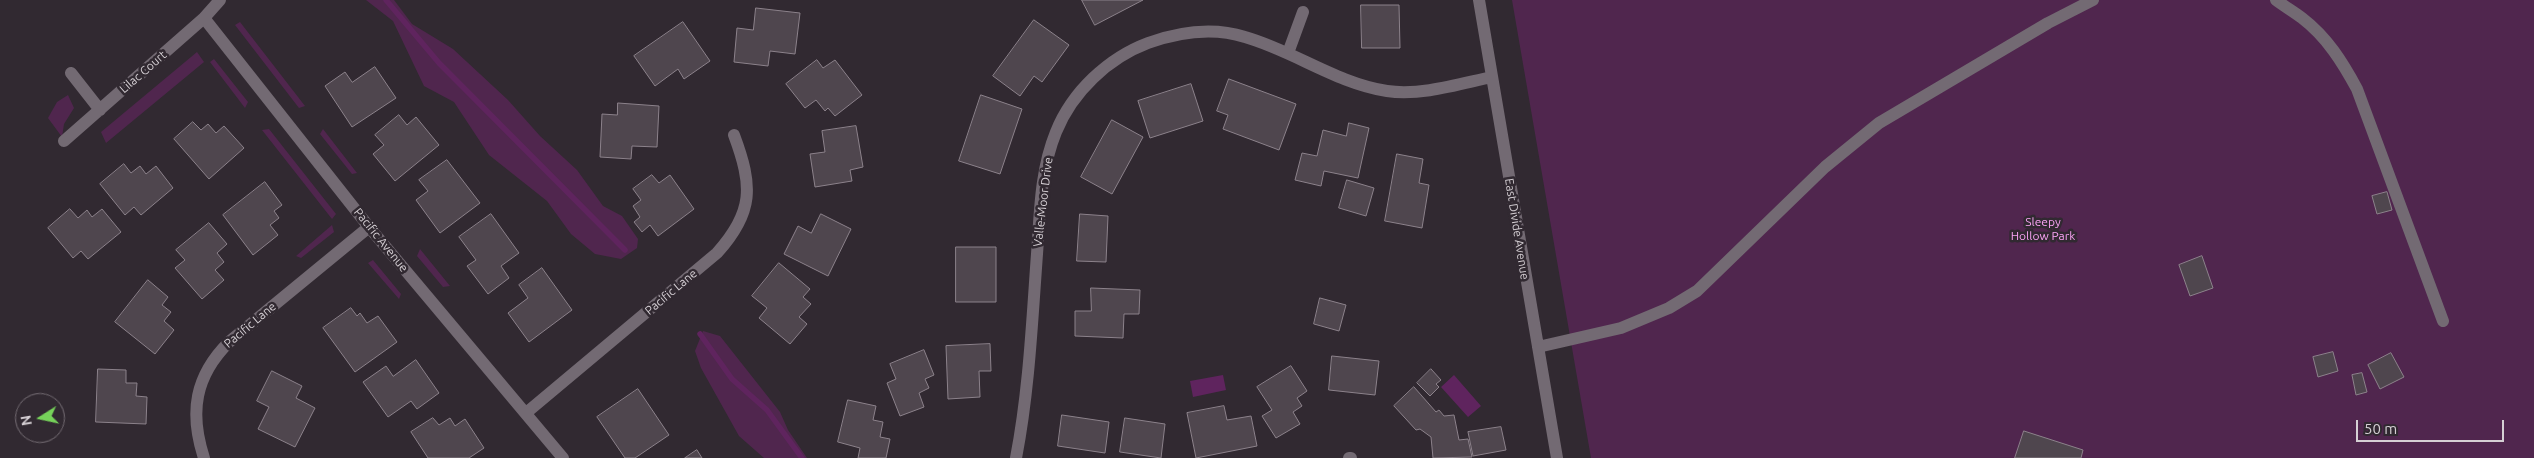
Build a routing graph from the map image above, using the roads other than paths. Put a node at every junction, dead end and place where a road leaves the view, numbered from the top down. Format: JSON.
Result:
{"nodes":[{"id":1,"x":220,"y":0,"type":"edge"},
{"id":2,"x":1479,"y":0,"type":"edge"},
{"id":3,"x":2093,"y":0,"type":"edge"},
{"id":4,"x":2276,"y":0,"type":"edge"},
{"id":5,"x":1303,"y":12,"type":"dead end"},
{"id":6,"x":204,"y":18,"type":"junction"},
{"id":7,"x":1288,"y":53,"type":"junction"},
{"id":8,"x":71,"y":73,"type":"dead end"},
{"id":9,"x":1492,"y":77,"type":"junction"},
{"id":10,"x":100,"y":110,"type":"junction"},
{"id":11,"x":734,"y":135,"type":"dead end"},
{"id":12,"x":64,"y":141,"type":"dead end"},
{"id":13,"x":369,"y":226,"type":"junction"},
{"id":14,"x":2443,"y":322,"type":"dead end"},
{"id":15,"x":1538,"y":347,"type":"junction"},
{"id":16,"x":526,"y":413,"type":"junction"},
{"id":17,"x":204,"y":458,"type":"edge"},
{"id":18,"x":563,"y":458,"type":"edge"},
{"id":19,"x":1016,"y":458,"type":"edge"},
{"id":20,"x":1557,"y":458,"type":"edge"}],
"edges":[{"from":1,"to":6,"type":"street","name":"Lilac Court"},
{"from":2,"to":9,"type":"street","name":"East Divide Avenue"},
{"from":3,"to":15,"type":"street"},
{"from":4,"to":14,"type":"street"},
{"from":5,"to":7,"type":"street"},
{"from":6,"to":10,"type":"street","name":"Lilac Court"},
{"from":6,"to":13,"type":"street","name":"Pacific Avenue"},
{"from":7,"to":9,"type":"street","name":"Valle-Moor Drive"},
{"from":7,"to":19,"type":"street","name":"Valle-Moor Drive"},
{"from":8,"to":10,"type":"street"},
{"from":9,"to":15,"type":"street","name":"East Divide Avenue"},
{"from":10,"to":12,"type":"street","name":"Lilac Court"},
{"from":11,"to":16,"type":"street","name":"Pacific Lane"},
{"from":13,"to":16,"type":"street","name":"Pacific Avenue"},
{"from":13,"to":17,"type":"street","name":"Pacific Lane"},
{"from":15,"to":20,"type":"street","name":"East Divide Avenue"},
{"from":16,"to":18,"type":"street","name":"Pacific Avenue"}]}
